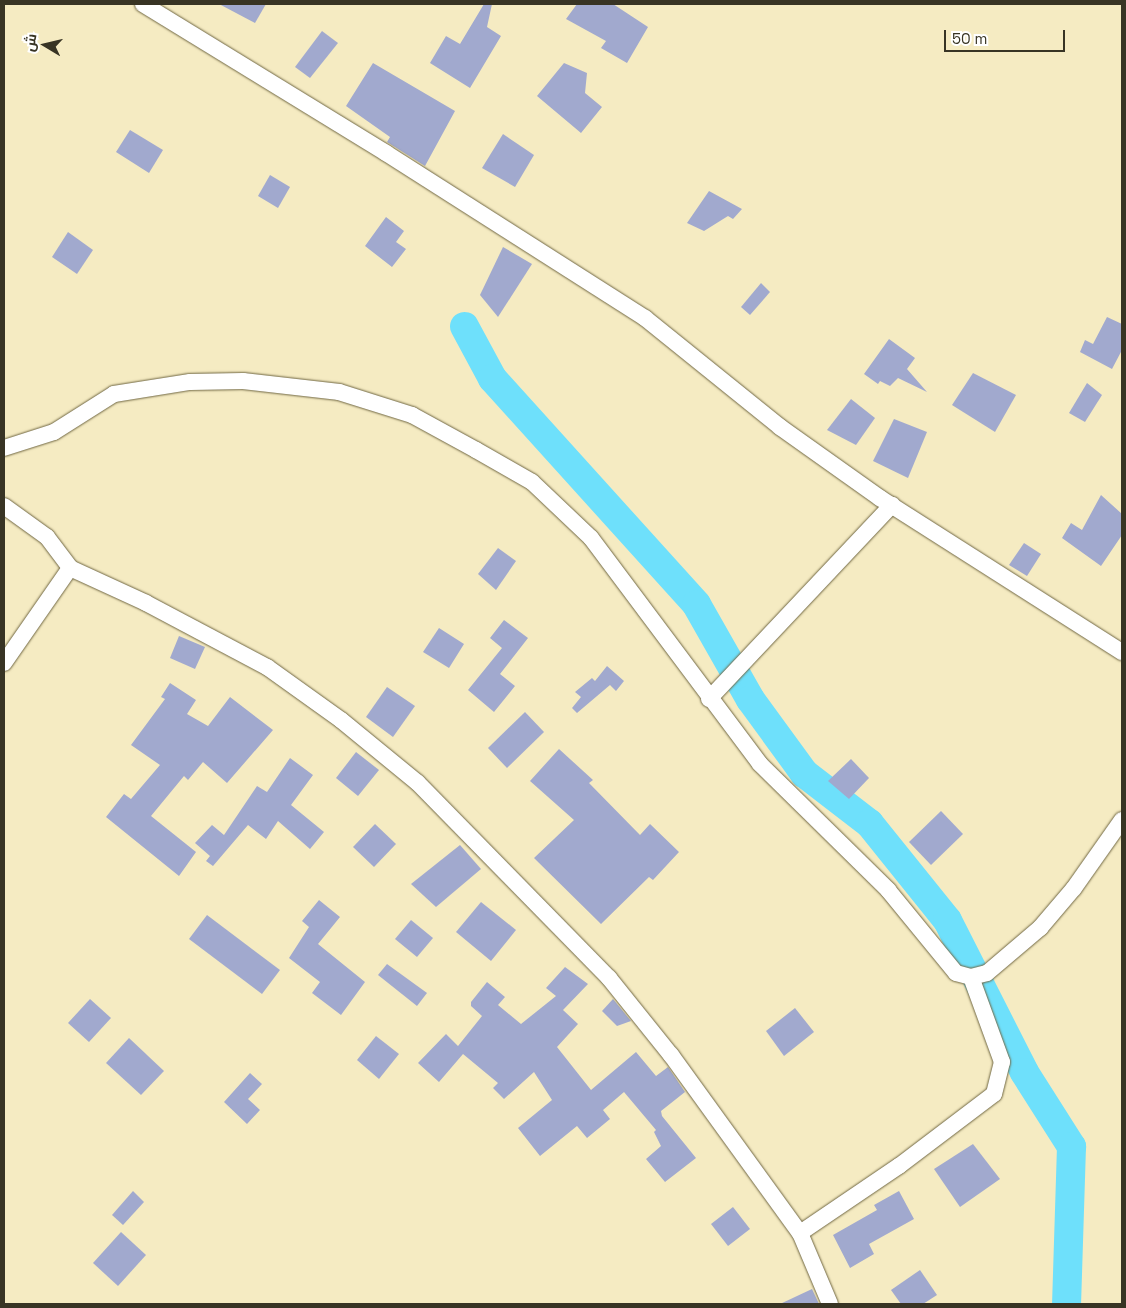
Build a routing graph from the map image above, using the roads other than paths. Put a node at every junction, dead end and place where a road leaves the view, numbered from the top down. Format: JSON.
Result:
{"nodes":[{"id":1,"x":143,"y":4,"type":"edge"},
{"id":2,"x":4,"y":448,"type":"edge"},
{"id":3,"x":892,"y":505,"type":"junction"},
{"id":4,"x":4,"y":506,"type":"edge"},
{"id":5,"x":70,"y":568,"type":"junction"},
{"id":6,"x":1122,"y":652,"type":"edge"},
{"id":7,"x":4,"y":663,"type":"edge"},
{"id":8,"x":709,"y":700,"type":"junction"},
{"id":9,"x":1122,"y":820,"type":"edge"},
{"id":10,"x":971,"y":977,"type":"junction"},
{"id":11,"x":800,"y":1233,"type":"junction"},
{"id":12,"x":830,"y":1304,"type":"edge"}],
"edges":[{"from":1,"to":3,"type":"street"},
{"from":2,"to":8,"type":"street"},
{"from":3,"to":6,"type":"street"},
{"from":3,"to":8,"type":"street"},
{"from":4,"to":5,"type":"street"},
{"from":5,"to":7,"type":"street"},
{"from":5,"to":11,"type":"street"},
{"from":8,"to":10,"type":"street"},
{"from":9,"to":10,"type":"street"},
{"from":10,"to":11,"type":"street"},
{"from":11,"to":12,"type":"street"}]}
